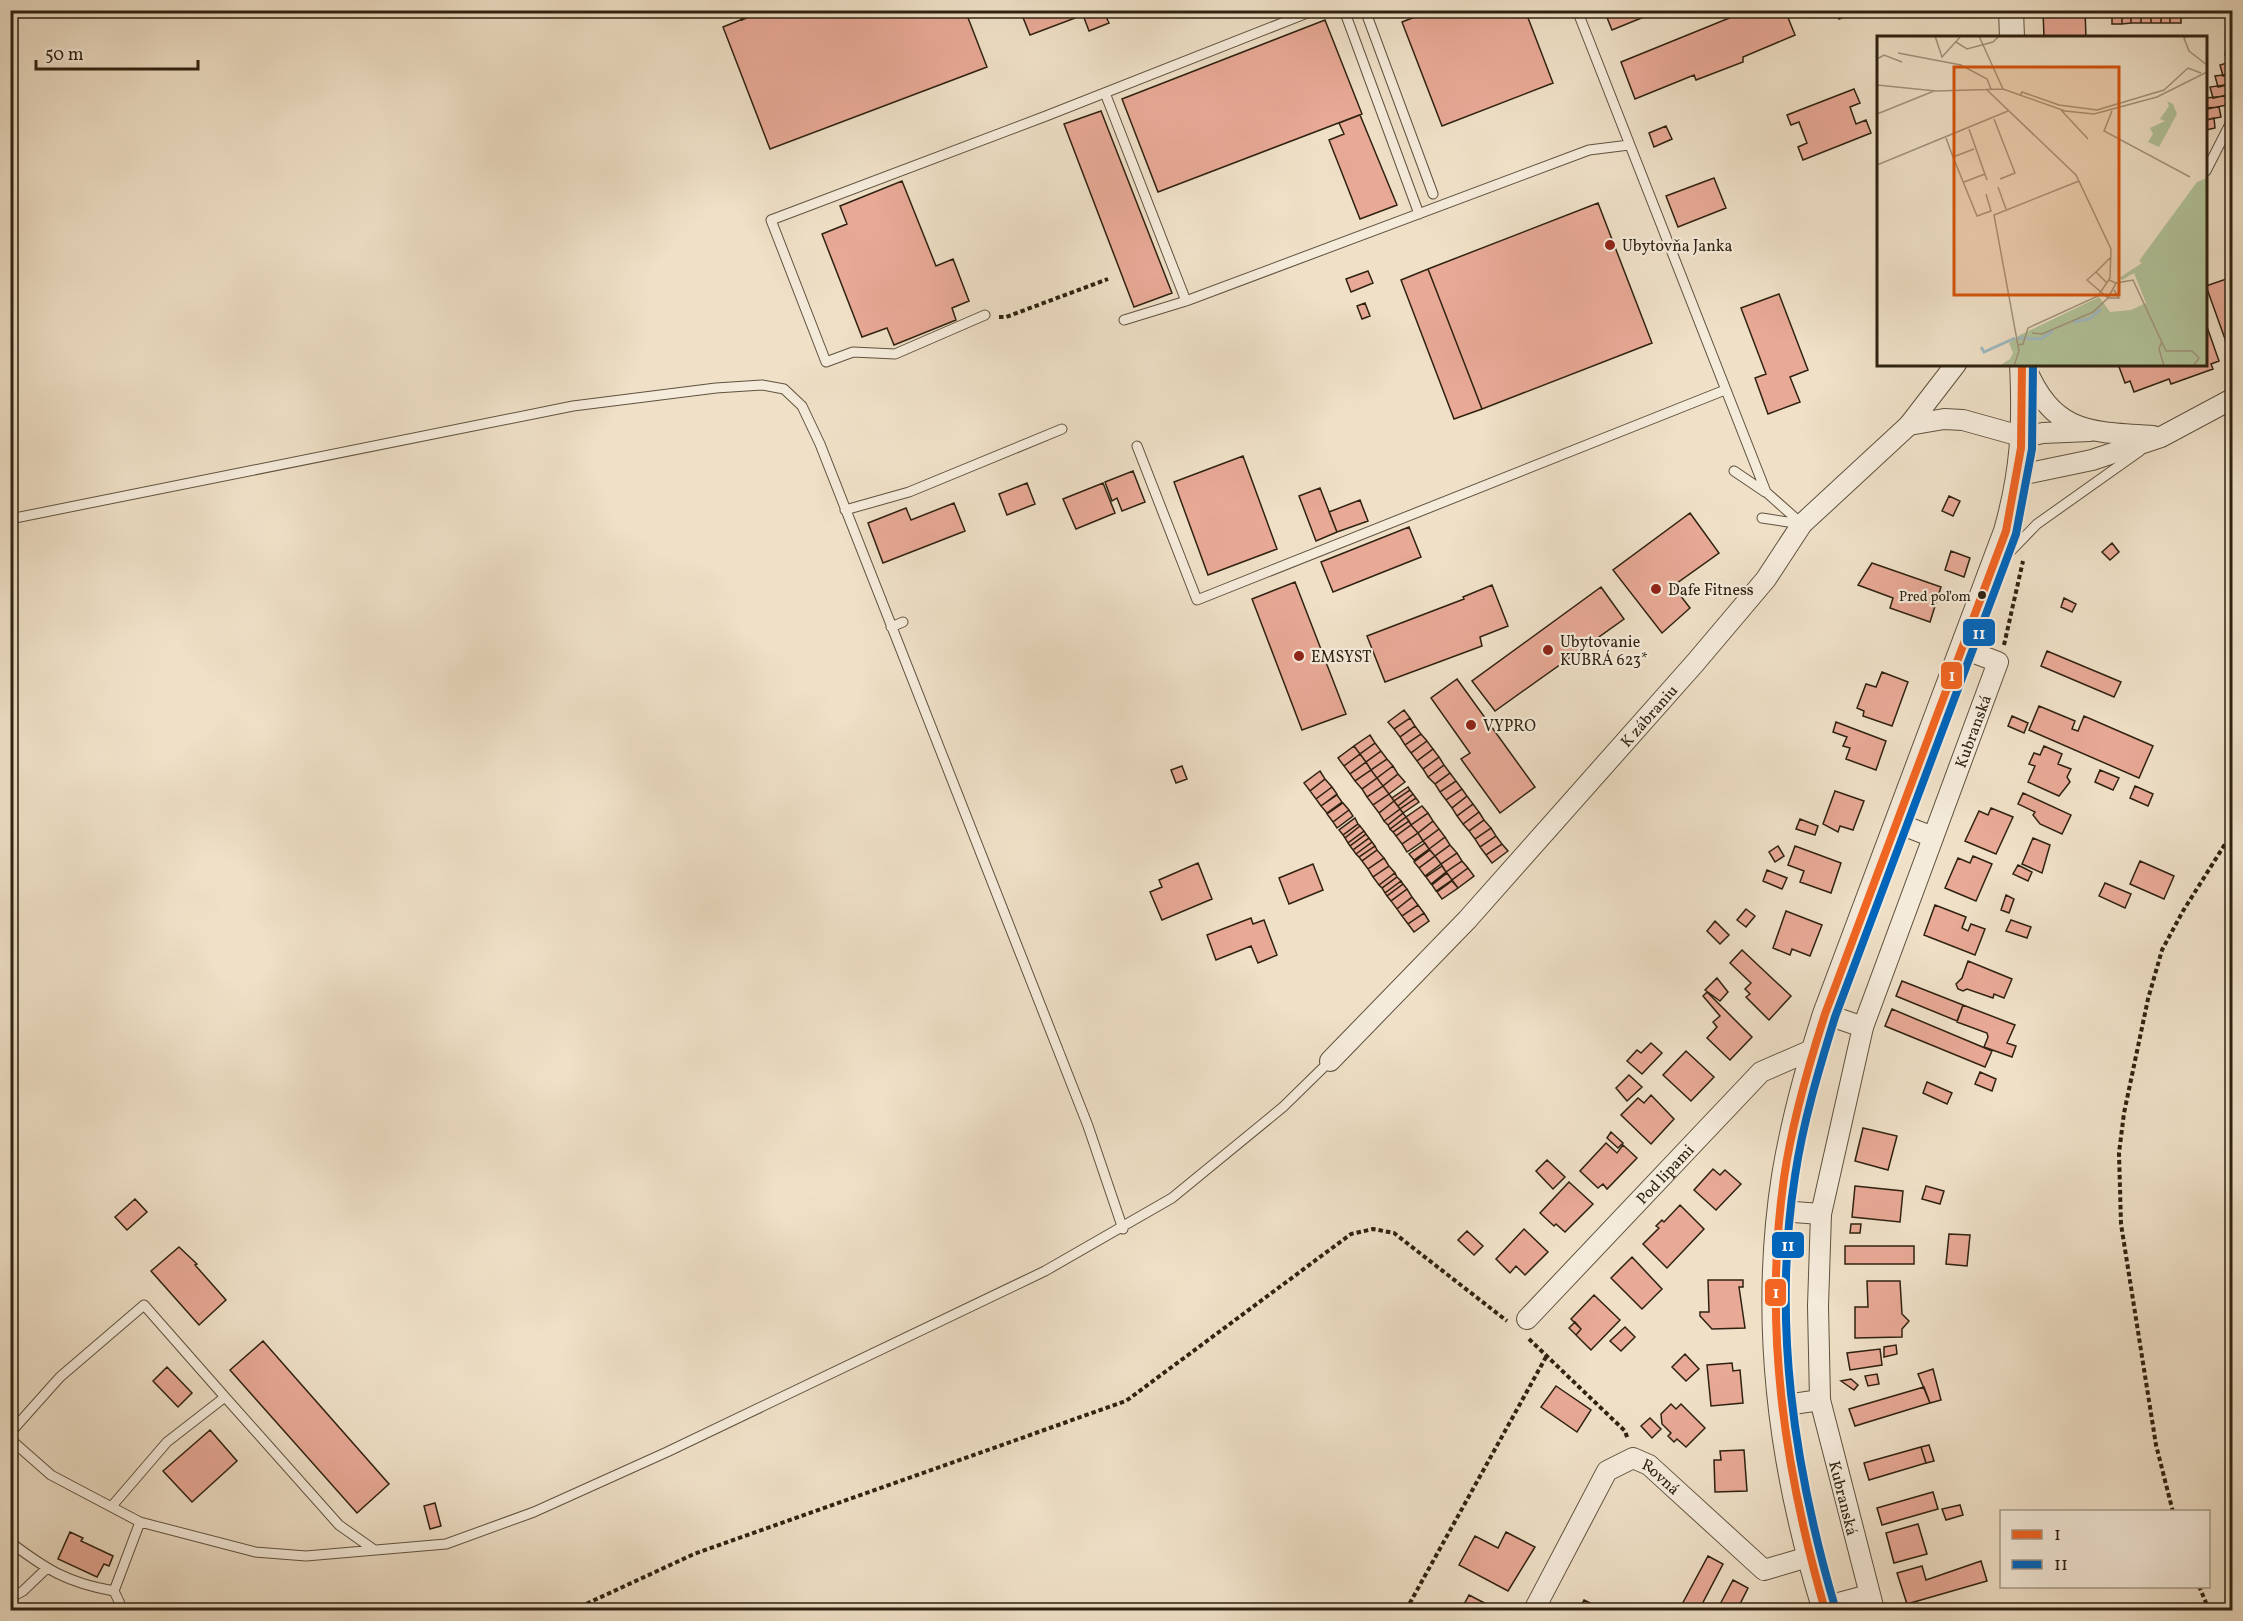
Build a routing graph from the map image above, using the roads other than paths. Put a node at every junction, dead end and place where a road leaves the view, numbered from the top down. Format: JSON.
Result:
{"nodes":[{"id":1,"x":1315,"y":10,"type":"edge"},
{"id":2,"x":1344,"y":10,"type":"edge"},
{"id":3,"x":1365,"y":10,"type":"edge"},
{"id":4,"x":1577,"y":10,"type":"edge"},
{"id":5,"x":2012,"y":10,"type":"edge"},
{"id":6,"x":2012,"y":36,"type":"edge"},
{"id":7,"x":1106,"y":93,"type":"junction"},
{"id":8,"x":2232,"y":120,"type":"edge"},
{"id":9,"x":1629,"y":145,"type":"junction"},
{"id":10,"x":2207,"y":167,"type":"edge"},
{"id":11,"x":1433,"y":194,"type":"dead end"},
{"id":12,"x":1419,"y":214,"type":"junction"},
{"id":13,"x":1186,"y":301,"type":"junction"},
{"id":14,"x":985,"y":315,"type":"dead end"},
{"id":15,"x":1124,"y":320,"type":"dead end"},
{"id":16,"x":1954,"y":366,"type":"edge"},
{"id":17,"x":2023,"y":366,"type":"edge"},
{"id":18,"x":2024,"y":366,"type":"edge"},
{"id":19,"x":1725,"y":390,"type":"junction"},
{"id":20,"x":2232,"y":399,"type":"edge"},
{"id":21,"x":1909,"y":425,"type":"junction"},
{"id":22,"x":1062,"y":429,"type":"dead end"},
{"id":23,"x":2090,"y":431,"type":"junction"},
{"id":24,"x":2024,"y":437,"type":"junction"},
{"id":25,"x":2161,"y":437,"type":"junction"},
{"id":26,"x":1137,"y":446,"type":"dead end"},
{"id":27,"x":1734,"y":471,"type":"dead end"},
{"id":28,"x":2020,"y":475,"type":"junction"},
{"id":29,"x":1766,"y":492,"type":"junction"},
{"id":30,"x":845,"y":510,"type":"junction"},
{"id":31,"x":1762,"y":518,"type":"dead end"},
{"id":32,"x":10,"y":519,"type":"edge"},
{"id":33,"x":1802,"y":524,"type":"junction"},
{"id":34,"x":1991,"y":572,"type":"junction"},
{"id":35,"x":903,"y":622,"type":"dead end"},
{"id":36,"x":891,"y":627,"type":"junction"},
{"id":37,"x":1961,"y":648,"type":"junction"},
{"id":38,"x":1897,"y":823,"type":"junction"},
{"id":39,"x":1933,"y":837,"type":"junction"},
{"id":40,"x":1825,"y":1014,"type":"junction"},
{"id":41,"x":1863,"y":1026,"type":"junction"},
{"id":42,"x":1814,"y":1049,"type":"junction"},
{"id":43,"x":1330,"y":1061,"type":"joint"},
{"id":44,"x":1780,"y":1211,"type":"junction"},
{"id":45,"x":1821,"y":1214,"type":"junction"},
{"id":46,"x":1123,"y":1229,"type":"junction"},
{"id":47,"x":1521,"y":1326,"type":"road end"},
{"id":48,"x":225,"y":1397,"type":"junction"},
{"id":49,"x":1820,"y":1401,"type":"junction"},
{"id":50,"x":1779,"y":1406,"type":"junction"},
{"id":51,"x":10,"y":1433,"type":"edge"},
{"id":52,"x":10,"y":1439,"type":"edge"},
{"id":53,"x":112,"y":1506,"type":"junction"},
{"id":54,"x":140,"y":1522,"type":"junction"},
{"id":55,"x":10,"y":1542,"type":"edge"},
{"id":56,"x":373,"y":1549,"type":"junction"},
{"id":57,"x":1808,"y":1557,"type":"junction"},
{"id":58,"x":46,"y":1569,"type":"junction"},
{"id":59,"x":114,"y":1591,"type":"junction"},
{"id":60,"x":10,"y":1598,"type":"edge"},
{"id":61,"x":1871,"y":1603,"type":"edge"},
{"id":62,"x":1824,"y":1609,"type":"edge"},
{"id":63,"x":123,"y":1611,"type":"edge"},
{"id":64,"x":1534,"y":1611,"type":"edge"}],
"edges":[{"from":1,"to":7,"type":"lane"},
{"from":2,"to":12,"type":"lane"},
{"from":3,"to":11,"type":"lane"},
{"from":4,"to":9,"type":"lane"},
{"from":5,"to":6,"type":"street"},
{"from":7,"to":13,"type":"lane"},
{"from":7,"to":14,"type":"lane"},
{"from":8,"to":10,"type":"lane"},
{"from":9,"to":12,"type":"lane"},
{"from":9,"to":19,"type":"lane"},
{"from":12,"to":13,"type":"lane"},
{"from":13,"to":15,"type":"lane"},
{"from":16,"to":21,"type":"street","name":"K zábraniu"},
{"from":17,"to":24,"type":"street","name":"Kubranská"},
{"from":18,"to":23,"type":"street"},
{"from":19,"to":26,"type":"lane"},
{"from":19,"to":29,"type":"lane"},
{"from":20,"to":25,"type":"street"},
{"from":21,"to":24,"type":"street"},
{"from":21,"to":33,"type":"street","name":"K zábraniu"},
{"from":22,"to":30,"type":"lane"},
{"from":23,"to":24,"type":"street"},
{"from":23,"to":25,"type":"street"},
{"from":24,"to":28,"type":"street","name":"Kubranská"},
{"from":25,"to":28,"type":"street"},
{"from":25,"to":34,"type":"lane"},
{"from":27,"to":29,"type":"lane"},
{"from":28,"to":34,"type":"street","name":"Kubranská"},
{"from":29,"to":33,"type":"lane"},
{"from":30,"to":32,"type":"lane"},
{"from":30,"to":36,"type":"lane"},
{"from":31,"to":33,"type":"lane"},
{"from":33,"to":43,"type":"street","name":"K zábraniu"},
{"from":34,"to":37,"type":"street","name":"Kubranská"},
{"from":35,"to":36,"type":"lane"},
{"from":36,"to":46,"type":"lane"},
{"from":37,"to":38,"type":"street","name":"Kubranská"},
{"from":37,"to":39,"type":"street","name":"Kubranská"},
{"from":38,"to":39,"type":"street"},
{"from":38,"to":40,"type":"street","name":"Kubranská"},
{"from":39,"to":41,"type":"street","name":"Kubranská"},
{"from":40,"to":41,"type":"street"},
{"from":40,"to":42,"type":"street","name":"Kubranská"},
{"from":41,"to":45,"type":"street","name":"Kubranská"},
{"from":42,"to":44,"type":"street","name":"Kubranská"},
{"from":42,"to":47,"type":"street","name":"Pod lipami"},
{"from":43,"to":46,"type":"lane"},
{"from":44,"to":45,"type":"street"},
{"from":44,"to":50,"type":"street","name":"Kubranská"},
{"from":45,"to":49,"type":"street","name":"Kubranská"},
{"from":46,"to":56,"type":"lane"},
{"from":48,"to":51,"type":"lane"},
{"from":48,"to":53,"type":"lane"},
{"from":48,"to":56,"type":"lane"},
{"from":49,"to":50,"type":"street"},
{"from":49,"to":61,"type":"street","name":"Kubranská"},
{"from":50,"to":57,"type":"street","name":"Kubranská"},
{"from":52,"to":53,"type":"lane"},
{"from":53,"to":54,"type":"lane"},
{"from":54,"to":56,"type":"lane"},
{"from":54,"to":59,"type":"lane"},
{"from":55,"to":58,"type":"lane"},
{"from":57,"to":62,"type":"street","name":"Kubranská"},
{"from":57,"to":64,"type":"street","name":"Rovná"},
{"from":58,"to":59,"type":"lane"},
{"from":58,"to":60,"type":"lane"},
{"from":59,"to":63,"type":"lane"},
{"from":61,"to":62,"type":"street","name":"Kubranská"}]}
